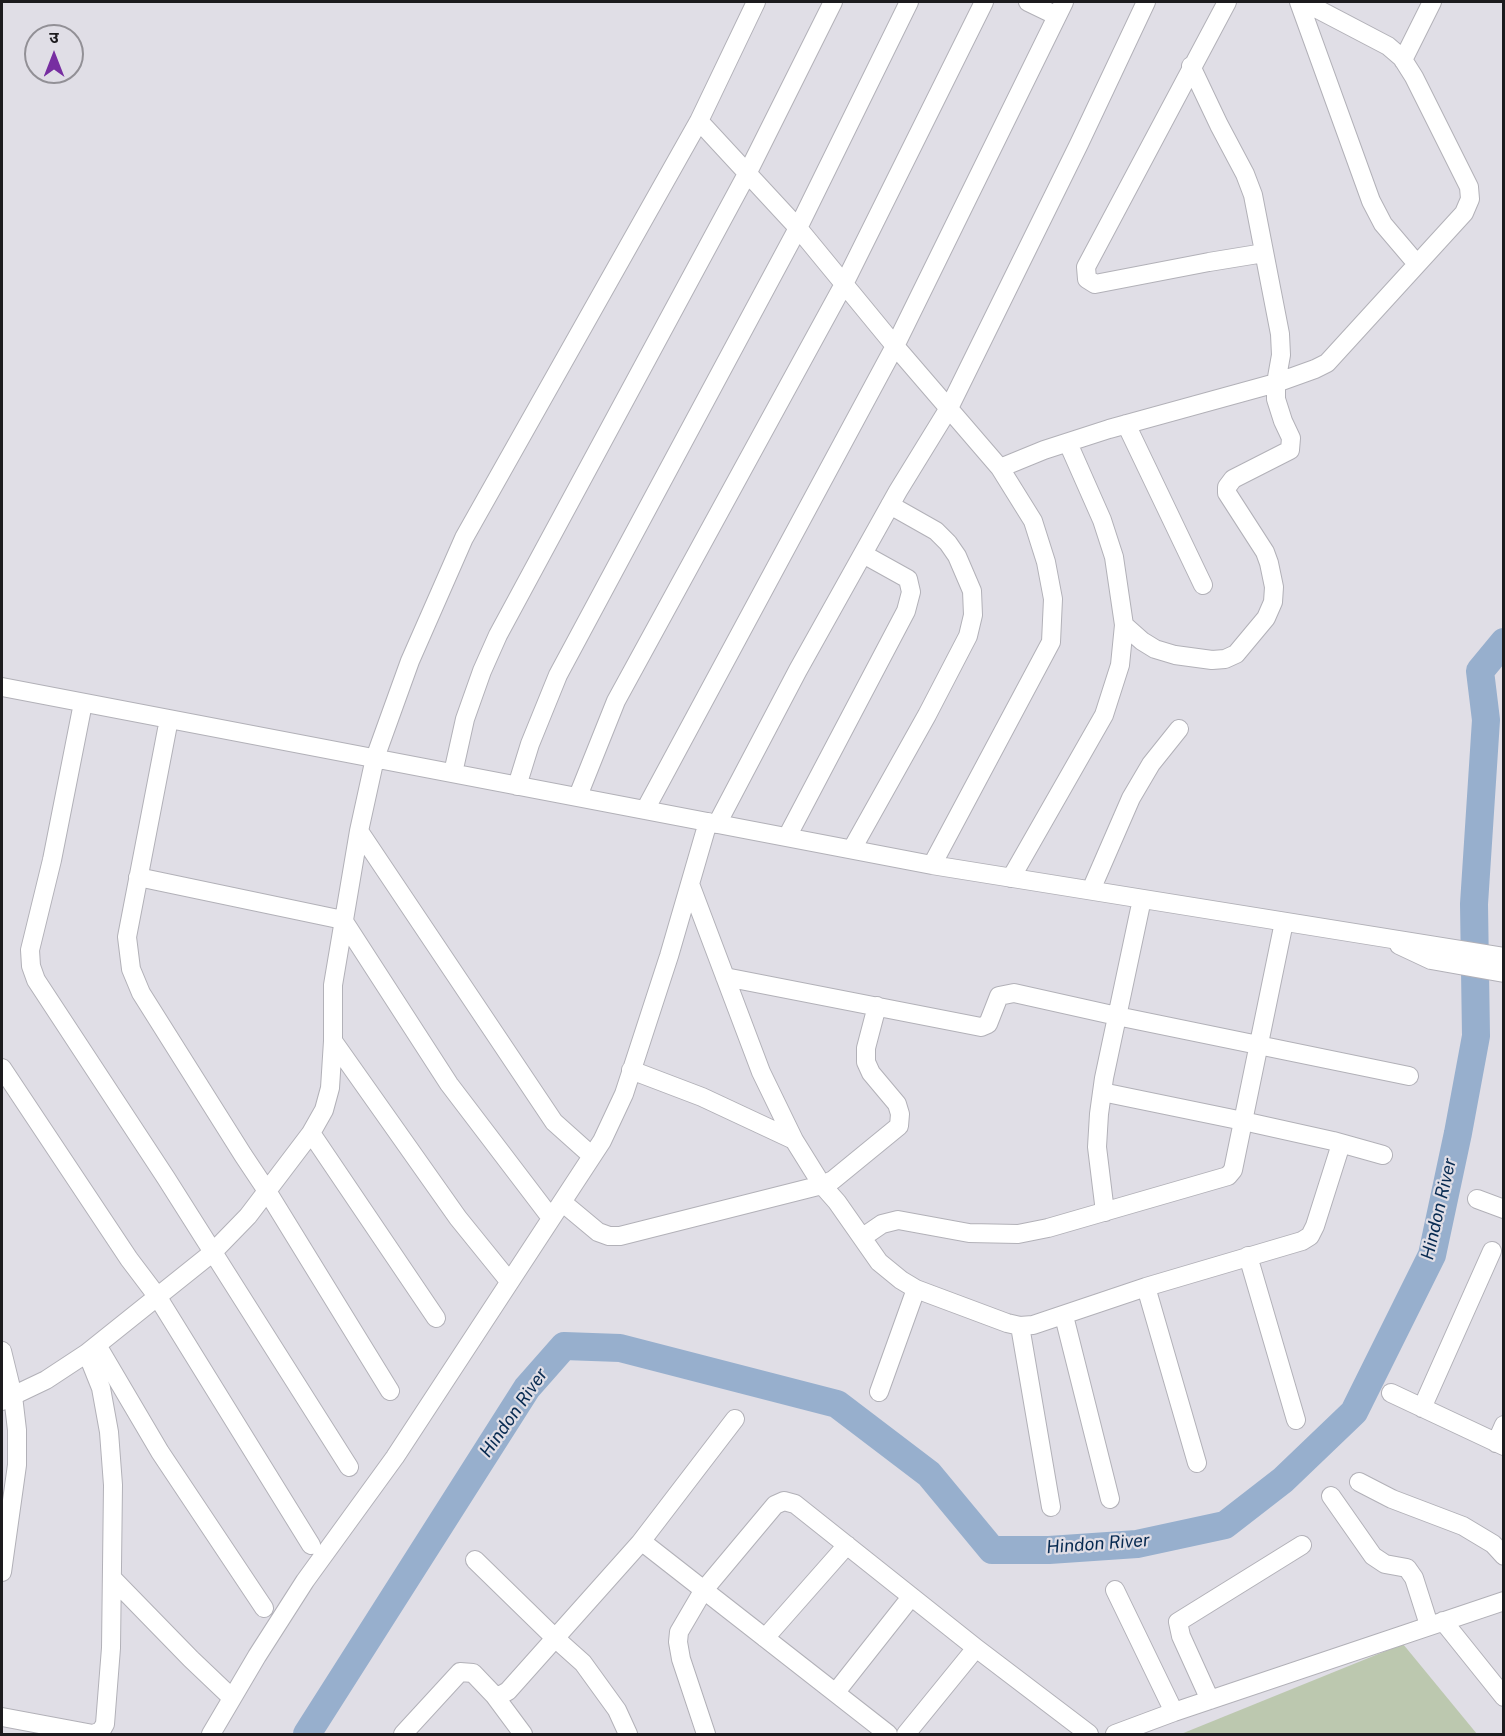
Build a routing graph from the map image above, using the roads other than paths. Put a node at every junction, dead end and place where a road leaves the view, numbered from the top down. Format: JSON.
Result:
{"nodes":[{"id":1,"x":756,"y":2,"type":"edge"},
{"id":2,"x":833,"y":2,"type":"edge"},
{"id":3,"x":909,"y":2,"type":"edge"},
{"id":4,"x":984,"y":2,"type":"edge"},
{"id":5,"x":1028,"y":2,"type":"edge"},
{"id":6,"x":1146,"y":2,"type":"edge"},
{"id":7,"x":1227,"y":2,"type":"edge"},
{"id":8,"x":1299,"y":2,"type":"edge"},
{"id":9,"x":1304,"y":2,"type":"edge"},
{"id":10,"x":1432,"y":2,"type":"edge"},
{"id":11,"x":1061,"y":9,"type":"edge"},
{"id":12,"x":1403,"y":60,"type":"junction"},
{"id":13,"x":1191,"y":66,"type":"junction"},
{"id":14,"x":699,"y":120,"type":"junction"},
{"id":15,"x":748,"y":172,"type":"junction"},
{"id":16,"x":798,"y":228,"type":"junction"},
{"id":17,"x":1264,"y":254,"type":"junction"},
{"id":18,"x":1417,"y":264,"type":"junction"},
{"id":19,"x":844,"y":284,"type":"junction"},
{"id":20,"x":896,"y":346,"type":"junction"},
{"id":21,"x":1276,"y":383,"type":"junction"},
{"id":22,"x":949,"y":408,"type":"junction"},
{"id":23,"x":1126,"y":424,"type":"junction"},
{"id":24,"x":1068,"y":442,"type":"junction"},
{"id":25,"x":1000,"y":468,"type":"junction"},
{"id":26,"x":890,"y":505,"type":"junction"},
{"id":27,"x":863,"y":554,"type":"junction"},
{"id":28,"x":1203,"y":585,"type":"dead end"},
{"id":29,"x":1124,"y":625,"type":"junction"},
{"id":30,"x":2,"y":687,"type":"edge"},
{"id":31,"x":83,"y":703,"type":"junction"},
{"id":32,"x":169,"y":719,"type":"junction"},
{"id":33,"x":1179,"y":729,"type":"dead end"},
{"id":34,"x":375,"y":758,"type":"junction"},
{"id":35,"x":453,"y":773,"type":"junction"},
{"id":36,"x":518,"y":786,"type":"junction"},
{"id":37,"x":578,"y":796,"type":"junction"},
{"id":38,"x":645,"y":810,"type":"junction"},
{"id":39,"x":712,"y":823,"type":"junction"},
{"id":40,"x":359,"y":831,"type":"junction"},
{"id":41,"x":787,"y":837,"type":"junction"},
{"id":42,"x":852,"y":849,"type":"junction"},
{"id":43,"x":932,"y":865,"type":"junction"},
{"id":44,"x":138,"y":877,"type":"junction"},
{"id":45,"x":1011,"y":878,"type":"junction"},
{"id":46,"x":690,"y":884,"type":"junction"},
{"id":47,"x":1091,"y":890,"type":"junction"},
{"id":48,"x":1142,"y":899,"type":"junction"},
{"id":49,"x":343,"y":920,"type":"junction"},
{"id":50,"x":1284,"y":922,"type":"junction"},
{"id":51,"x":1428,"y":952,"type":"junction"},
{"id":52,"x":1503,"y":957,"type":"edge"},
{"id":53,"x":1503,"y":974,"type":"edge"},
{"id":54,"x":725,"y":977,"type":"junction"},
{"id":55,"x":877,"y":1005,"type":"junction"},
{"id":56,"x":1118,"y":1016,"type":"junction"},
{"id":57,"x":333,"y":1041,"type":"junction"},
{"id":58,"x":1259,"y":1046,"type":"junction"},
{"id":59,"x":2,"y":1068,"type":"edge"},
{"id":60,"x":631,"y":1070,"type":"junction"},
{"id":61,"x":1409,"y":1076,"type":"dead end"},
{"id":62,"x":1102,"y":1092,"type":"junction"},
{"id":63,"x":1243,"y":1121,"type":"junction"},
{"id":64,"x":310,"y":1133,"type":"junction"},
{"id":65,"x":794,"y":1140,"type":"junction"},
{"id":66,"x":1341,"y":1144,"type":"junction"},
{"id":67,"x":1383,"y":1155,"type":"dead end"},
{"id":68,"x":592,"y":1156,"type":"junction"},
{"id":69,"x":822,"y":1185,"type":"junction"},
{"id":70,"x":267,"y":1191,"type":"junction"},
{"id":71,"x":1477,"y":1199,"type":"dead end"},
{"id":72,"x":562,"y":1202,"type":"junction"},
{"id":73,"x":1503,"y":1209,"type":"edge"},
{"id":74,"x":1105,"y":1212,"type":"junction"},
{"id":75,"x":551,"y":1218,"type":"junction"},
{"id":76,"x":863,"y":1237,"type":"junction"},
{"id":77,"x":1492,"y":1251,"type":"dead end"},
{"id":78,"x":212,"y":1253,"type":"junction"},
{"id":79,"x":1248,"y":1257,"type":"junction"},
{"id":80,"x":509,"y":1281,"type":"junction"},
{"id":81,"x":1146,"y":1287,"type":"junction"},
{"id":82,"x":916,"y":1289,"type":"junction"},
{"id":83,"x":157,"y":1296,"type":"junction"},
{"id":84,"x":1064,"y":1316,"type":"junction"},
{"id":85,"x":436,"y":1318,"type":"dead end"},
{"id":86,"x":1020,"y":1326,"type":"junction"},
{"id":87,"x":92,"y":1349,"type":"junction"},
{"id":88,"x":2,"y":1351,"type":"edge"},
{"id":89,"x":390,"y":1391,"type":"dead end"},
{"id":90,"x":879,"y":1392,"type":"dead end"},
{"id":91,"x":1391,"y":1393,"type":"dead end"},
{"id":92,"x":7,"y":1398,"type":"edge"},
{"id":93,"x":1422,"y":1408,"type":"junction"},
{"id":94,"x":735,"y":1419,"type":"dead end"},
{"id":95,"x":1296,"y":1420,"type":"dead end"},
{"id":96,"x":1503,"y":1425,"type":"edge"},
{"id":97,"x":1500,"y":1444,"type":"edge"},
{"id":98,"x":1197,"y":1463,"type":"dead end"},
{"id":99,"x":349,"y":1467,"type":"dead end"},
{"id":100,"x":1359,"y":1482,"type":"dead end"},
{"id":101,"x":1331,"y":1496,"type":"dead end"},
{"id":102,"x":1110,"y":1499,"type":"dead end"},
{"id":103,"x":1051,"y":1507,"type":"dead end"},
{"id":104,"x":640,"y":1543,"type":"junction"},
{"id":105,"x":311,"y":1545,"type":"dead end"},
{"id":106,"x":846,"y":1545,"type":"junction"},
{"id":107,"x":1302,"y":1545,"type":"dead end"},
{"id":108,"x":1503,"y":1556,"type":"edge"},
{"id":109,"x":475,"y":1560,"type":"dead end"},
{"id":110,"x":2,"y":1572,"type":"edge"},
{"id":111,"x":113,"y":1579,"type":"junction"},
{"id":112,"x":1115,"y":1590,"type":"dead end"},
{"id":113,"x":703,"y":1591,"type":"junction"},
{"id":114,"x":911,"y":1597,"type":"junction"},
{"id":115,"x":1503,"y":1601,"type":"edge"},
{"id":116,"x":264,"y":1608,"type":"dead end"},
{"id":117,"x":1436,"y":1623,"type":"junction"},
{"id":118,"x":555,"y":1638,"type":"junction"},
{"id":119,"x":765,"y":1638,"type":"junction"},
{"id":120,"x":976,"y":1648,"type":"junction"},
{"id":121,"x":836,"y":1692,"type":"junction"},
{"id":122,"x":494,"y":1695,"type":"junction"},
{"id":123,"x":1503,"y":1697,"type":"edge"},
{"id":124,"x":232,"y":1698,"type":"junction"},
{"id":125,"x":1210,"y":1700,"type":"junction"},
{"id":126,"x":1174,"y":1712,"type":"junction"},
{"id":127,"x":2,"y":1717,"type":"edge"},
{"id":128,"x":211,"y":1734,"type":"edge"},
{"id":129,"x":403,"y":1734,"type":"edge"},
{"id":130,"x":523,"y":1734,"type":"edge"},
{"id":131,"x":628,"y":1734,"type":"edge"},
{"id":132,"x":706,"y":1734,"type":"edge"},
{"id":133,"x":888,"y":1734,"type":"edge"},
{"id":134,"x":906,"y":1734,"type":"edge"},
{"id":135,"x":1089,"y":1734,"type":"edge"},
{"id":136,"x":1115,"y":1734,"type":"edge"}],
"edges":[{"from":1,"to":14,"type":"street"},
{"from":2,"to":15,"type":"street"},
{"from":3,"to":16,"type":"street"},
{"from":4,"to":19,"type":"street"},
{"from":5,"to":11,"type":"street"},
{"from":6,"to":22,"type":"street"},
{"from":7,"to":13,"type":"street"},
{"from":8,"to":18,"type":"street"},
{"from":9,"to":12,"type":"street"},
{"from":10,"to":12,"type":"street"},
{"from":11,"to":20,"type":"street"},
{"from":12,"to":18,"type":"street"},
{"from":13,"to":17,"type":"street"},
{"from":13,"to":17,"type":"street"},
{"from":14,"to":15,"type":"street"},
{"from":14,"to":34,"type":"street"},
{"from":15,"to":16,"type":"street"},
{"from":15,"to":35,"type":"street"},
{"from":16,"to":19,"type":"street"},
{"from":16,"to":36,"type":"street"},
{"from":17,"to":21,"type":"street"},
{"from":18,"to":21,"type":"street"},
{"from":19,"to":20,"type":"street"},
{"from":19,"to":37,"type":"street"},
{"from":20,"to":22,"type":"street"},
{"from":20,"to":38,"type":"street"},
{"from":21,"to":23,"type":"street"},
{"from":21,"to":29,"type":"street"},
{"from":22,"to":25,"type":"street"},
{"from":22,"to":26,"type":"street"},
{"from":23,"to":24,"type":"street"},
{"from":23,"to":28,"type":"street"},
{"from":24,"to":25,"type":"street"},
{"from":24,"to":29,"type":"street"},
{"from":25,"to":43,"type":"street"},
{"from":26,"to":27,"type":"street"},
{"from":26,"to":42,"type":"street"},
{"from":27,"to":39,"type":"street"},
{"from":27,"to":41,"type":"street"},
{"from":29,"to":45,"type":"street"},
{"from":30,"to":31,"type":"street"},
{"from":31,"to":32,"type":"street"},
{"from":31,"to":78,"type":"street"},
{"from":32,"to":34,"type":"street"},
{"from":32,"to":44,"type":"street"},
{"from":33,"to":47,"type":"street"},
{"from":34,"to":35,"type":"street"},
{"from":34,"to":40,"type":"street"},
{"from":35,"to":36,"type":"street"},
{"from":36,"to":37,"type":"street"},
{"from":37,"to":38,"type":"street"},
{"from":38,"to":39,"type":"street"},
{"from":39,"to":41,"type":"street"},
{"from":39,"to":46,"type":"street"},
{"from":40,"to":49,"type":"street"},
{"from":40,"to":68,"type":"street"},
{"from":41,"to":42,"type":"street"},
{"from":42,"to":43,"type":"street"},
{"from":43,"to":45,"type":"street"},
{"from":44,"to":49,"type":"street"},
{"from":44,"to":70,"type":"street"},
{"from":45,"to":47,"type":"street"},
{"from":46,"to":54,"type":"street"},
{"from":46,"to":60,"type":"street"},
{"from":47,"to":48,"type":"street"},
{"from":48,"to":50,"type":"street"},
{"from":48,"to":56,"type":"street"},
{"from":49,"to":57,"type":"street"},
{"from":49,"to":75,"type":"street"},
{"from":50,"to":51,"type":"street"},
{"from":50,"to":58,"type":"street"},
{"from":51,"to":52,"type":"street"},
{"from":51,"to":53,"type":"street"},
{"from":54,"to":55,"type":"street"},
{"from":54,"to":65,"type":"street"},
{"from":55,"to":56,"type":"street"},
{"from":55,"to":69,"type":"street"},
{"from":56,"to":58,"type":"street"},
{"from":56,"to":62,"type":"street"},
{"from":57,"to":64,"type":"street"},
{"from":57,"to":80,"type":"street"},
{"from":58,"to":61,"type":"street"},
{"from":58,"to":63,"type":"street"},
{"from":59,"to":83,"type":"street"},
{"from":60,"to":65,"type":"street"},
{"from":60,"to":68,"type":"street"},
{"from":62,"to":63,"type":"street"},
{"from":62,"to":74,"type":"street"},
{"from":63,"to":66,"type":"street"},
{"from":63,"to":74,"type":"street"},
{"from":64,"to":70,"type":"street"},
{"from":64,"to":85,"type":"street"},
{"from":65,"to":69,"type":"street"},
{"from":66,"to":67,"type":"street"},
{"from":66,"to":79,"type":"street"},
{"from":68,"to":72,"type":"street"},
{"from":69,"to":72,"type":"street"},
{"from":69,"to":76,"type":"street"},
{"from":70,"to":78,"type":"street"},
{"from":70,"to":89,"type":"street"},
{"from":71,"to":73,"type":"street"},
{"from":72,"to":75,"type":"street"},
{"from":74,"to":76,"type":"street"},
{"from":75,"to":80,"type":"street"},
{"from":76,"to":82,"type":"street"},
{"from":77,"to":93,"type":"street"},
{"from":78,"to":83,"type":"street"},
{"from":78,"to":99,"type":"street"},
{"from":79,"to":81,"type":"street"},
{"from":79,"to":95,"type":"street"},
{"from":80,"to":124,"type":"street"},
{"from":81,"to":84,"type":"street"},
{"from":81,"to":98,"type":"street"},
{"from":82,"to":86,"type":"street"},
{"from":82,"to":90,"type":"street"},
{"from":83,"to":87,"type":"street"},
{"from":83,"to":105,"type":"street"},
{"from":84,"to":86,"type":"street"},
{"from":84,"to":102,"type":"street"},
{"from":86,"to":103,"type":"street"},
{"from":87,"to":92,"type":"street"},
{"from":87,"to":111,"type":"street"},
{"from":87,"to":116,"type":"street"},
{"from":88,"to":92,"type":"street"},
{"from":91,"to":93,"type":"street"},
{"from":92,"to":110,"type":"street"},
{"from":93,"to":97,"type":"street"},
{"from":94,"to":104,"type":"street"},
{"from":96,"to":97,"type":"street"},
{"from":100,"to":108,"type":"street"},
{"from":101,"to":117,"type":"street"},
{"from":104,"to":113,"type":"street"},
{"from":104,"to":118,"type":"street"},
{"from":106,"to":113,"type":"street"},
{"from":106,"to":114,"type":"street"},
{"from":106,"to":119,"type":"street"},
{"from":107,"to":125,"type":"street"},
{"from":109,"to":118,"type":"street"},
{"from":111,"to":124,"type":"street"},
{"from":111,"to":127,"type":"street"},
{"from":112,"to":126,"type":"street"},
{"from":113,"to":119,"type":"street"},
{"from":113,"to":132,"type":"street"},
{"from":114,"to":120,"type":"street"},
{"from":114,"to":121,"type":"street"},
{"from":115,"to":117,"type":"street"},
{"from":117,"to":123,"type":"street"},
{"from":117,"to":125,"type":"street"},
{"from":118,"to":122,"type":"street"},
{"from":118,"to":131,"type":"street"},
{"from":119,"to":121,"type":"street"},
{"from":120,"to":134,"type":"street"},
{"from":120,"to":135,"type":"street"},
{"from":121,"to":133,"type":"street"},
{"from":122,"to":129,"type":"street"},
{"from":122,"to":130,"type":"street"},
{"from":124,"to":128,"type":"street"},
{"from":125,"to":126,"type":"street"},
{"from":126,"to":136,"type":"street"}]}
